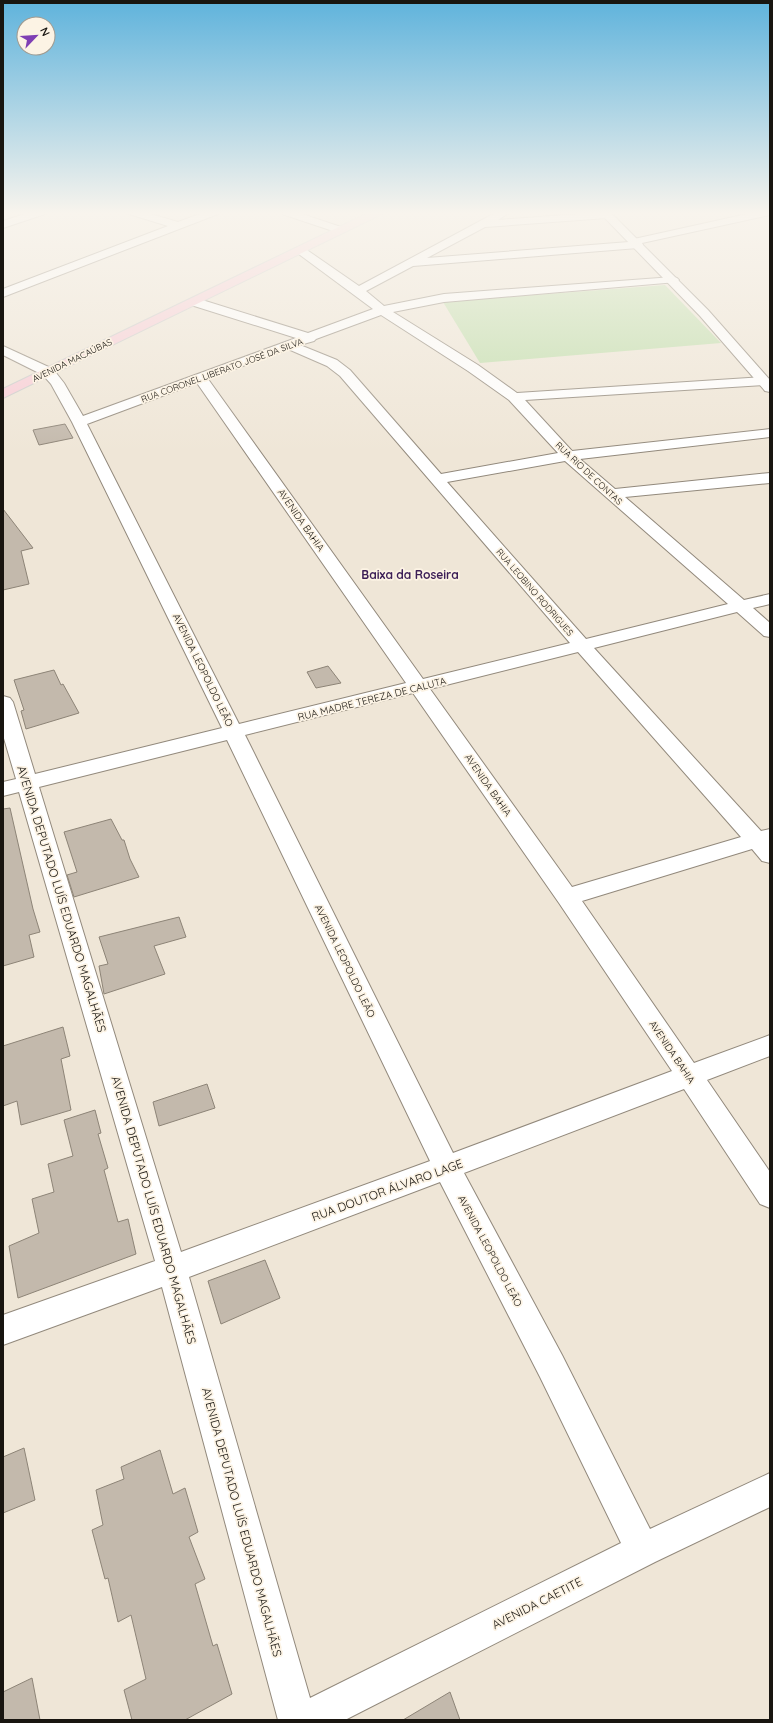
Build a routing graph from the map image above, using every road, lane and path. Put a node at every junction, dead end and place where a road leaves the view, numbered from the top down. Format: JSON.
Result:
{"nodes":[{"id":1,"x":214,"y":292,"type":"edge"},
{"id":2,"x":360,"y":292,"type":"edge"},
{"id":3,"x":515,"y":292,"type":"edge"},
{"id":4,"x":685,"y":292,"type":"edge"},
{"id":5,"x":195,"y":302,"type":"junction"},
{"id":6,"x":382,"y":310,"type":"junction"},
{"id":7,"x":310,"y":338,"type":"junction"},
{"id":8,"x":290,"y":345,"type":"junction"},
{"id":9,"x":3,"y":350,"type":"edge"},
{"id":10,"x":48,"y":372,"type":"junction"},
{"id":11,"x":200,"y":379,"type":"junction"},
{"id":12,"x":767,"y":385,"type":"edge"},
{"id":13,"x":3,"y":394,"type":"edge"},
{"id":14,"x":514,"y":397,"type":"junction"},
{"id":15,"x":79,"y":422,"type":"junction"},
{"id":16,"x":770,"y":433,"type":"edge"},
{"id":17,"x":568,"y":456,"type":"junction"},
{"id":18,"x":770,"y":478,"type":"edge"},
{"id":19,"x":436,"y":480,"type":"junction"},
{"id":20,"x":611,"y":494,"type":"junction"},
{"id":21,"x":770,"y":599,"type":"edge"},
{"id":22,"x":741,"y":606,"type":"junction"},
{"id":23,"x":770,"y":632,"type":"edge"},
{"id":24,"x":582,"y":646,"type":"junction"},
{"id":25,"x":419,"y":687,"type":"junction"},
{"id":26,"x":3,"y":702,"type":"edge"},
{"id":27,"x":234,"y":733,"type":"junction"},
{"id":28,"x":15,"y":786,"type":"edge"},
{"id":29,"x":766,"y":844,"type":"edge"},
{"id":30,"x":567,"y":897,"type":"junction"},
{"id":31,"x":770,"y":1045,"type":"edge"},
{"id":32,"x":688,"y":1076,"type":"junction"},
{"id":33,"x":447,"y":1168,"type":"junction"},
{"id":34,"x":770,"y":1195,"type":"edge"},
{"id":35,"x":172,"y":1270,"type":"junction"},
{"id":36,"x":3,"y":1330,"type":"edge"},
{"id":37,"x":770,"y":1490,"type":"edge"},
{"id":38,"x":643,"y":1550,"type":"junction"},
{"id":39,"x":297,"y":1720,"type":"edge"},
{"id":40,"x":306,"y":1720,"type":"edge"}],
"edges":[{"from":1,"to":5,"type":"main road","name":"AVENIDA MACAÚBAS"},
{"from":2,"to":6,"type":"street","name":"RUA RIO DE CONTAS"},
{"from":3,"to":6,"type":"street","name":"RUA CORONEL LIBERATO JOSÉ DA SILVA"},
{"from":4,"to":12,"type":"street"},
{"from":5,"to":7,"type":"street"},
{"from":5,"to":10,"type":"main road","name":"AVENIDA MACAÚBAS"},
{"from":6,"to":7,"type":"street","name":"RUA CORONEL LIBERATO JOSÉ DA SILVA"},
{"from":6,"to":14,"type":"street","name":"RUA RIO DE CONTAS"},
{"from":7,"to":8,"type":"street","name":"RUA CORONEL LIBERATO JOSÉ DA SILVA"},
{"from":8,"to":11,"type":"street","name":"RUA CORONEL LIBERATO JOSÉ DA SILVA"},
{"from":8,"to":19,"type":"street","name":"RUA LEOBINO RODRIGUES"},
{"from":9,"to":10,"type":"street"},
{"from":10,"to":13,"type":"main road","name":"AVENIDA MACAÚBAS"},
{"from":10,"to":15,"type":"street","name":"AVENIDA LEOPOLDO LEÃO"},
{"from":11,"to":15,"type":"street","name":"RUA CORONEL LIBERATO JOSÉ DA SILVA"},
{"from":11,"to":25,"type":"street","name":"AVENIDA BAHIA"},
{"from":12,"to":14,"type":"street"},
{"from":14,"to":17,"type":"street","name":"RUA RIO DE CONTAS"},
{"from":15,"to":27,"type":"street","name":"AVENIDA LEOPOLDO LEÃO"},
{"from":16,"to":17,"type":"street"},
{"from":17,"to":19,"type":"street"},
{"from":17,"to":20,"type":"street","name":"RUA RIO DE CONTAS"},
{"from":18,"to":20,"type":"street"},
{"from":19,"to":24,"type":"street","name":"RUA LEOBINO RODRIGUES"},
{"from":20,"to":22,"type":"street","name":"RUA RIO DE CONTAS"},
{"from":21,"to":22,"type":"street","name":"RUA MADRE TEREZA DE CALUTA"},
{"from":22,"to":23,"type":"street","name":"RUA RIO DE CONTAS"},
{"from":22,"to":24,"type":"street","name":"RUA MADRE TEREZA DE CALUTA"},
{"from":24,"to":25,"type":"street","name":"RUA MADRE TEREZA DE CALUTA"},
{"from":24,"to":29,"type":"street","name":"RUA LEOBINO RODRIGUES"},
{"from":25,"to":27,"type":"street","name":"RUA MADRE TEREZA DE CALUTA"},
{"from":25,"to":30,"type":"street","name":"AVENIDA BAHIA"},
{"from":26,"to":28,"type":"street","name":"AVENIDA DEPUTADO LUÍS EDUARDO MAGALHÃES"},
{"from":27,"to":28,"type":"street","name":"RUA MADRE TEREZA DE CALUTA"},
{"from":27,"to":33,"type":"street","name":"AVENIDA LEOPOLDO LEÃO"},
{"from":28,"to":35,"type":"street","name":"AVENIDA DEPUTADO LUÍS EDUARDO MAGALHÃES"},
{"from":29,"to":30,"type":"street"},
{"from":30,"to":32,"type":"street","name":"AVENIDA BAHIA"},
{"from":31,"to":32,"type":"street","name":"RUA DOUTOR ÁLVARO LAGE"},
{"from":32,"to":33,"type":"street","name":"RUA DOUTOR ÁLVARO LAGE"},
{"from":32,"to":34,"type":"street","name":"AVENIDA BAHIA"},
{"from":33,"to":35,"type":"street","name":"RUA DOUTOR ÁLVARO LAGE"},
{"from":33,"to":38,"type":"street","name":"AVENIDA LEOPOLDO LEÃO"},
{"from":35,"to":36,"type":"street","name":"RUA DOUTOR ÁLVARO LAGE"},
{"from":35,"to":39,"type":"street","name":"AVENIDA DEPUTADO LUÍS EDUARDO MAGALHÃES"},
{"from":37,"to":38,"type":"street","name":"AVENIDA CAETITE"},
{"from":38,"to":40,"type":"street","name":"AVENIDA CAETITE"}]}
